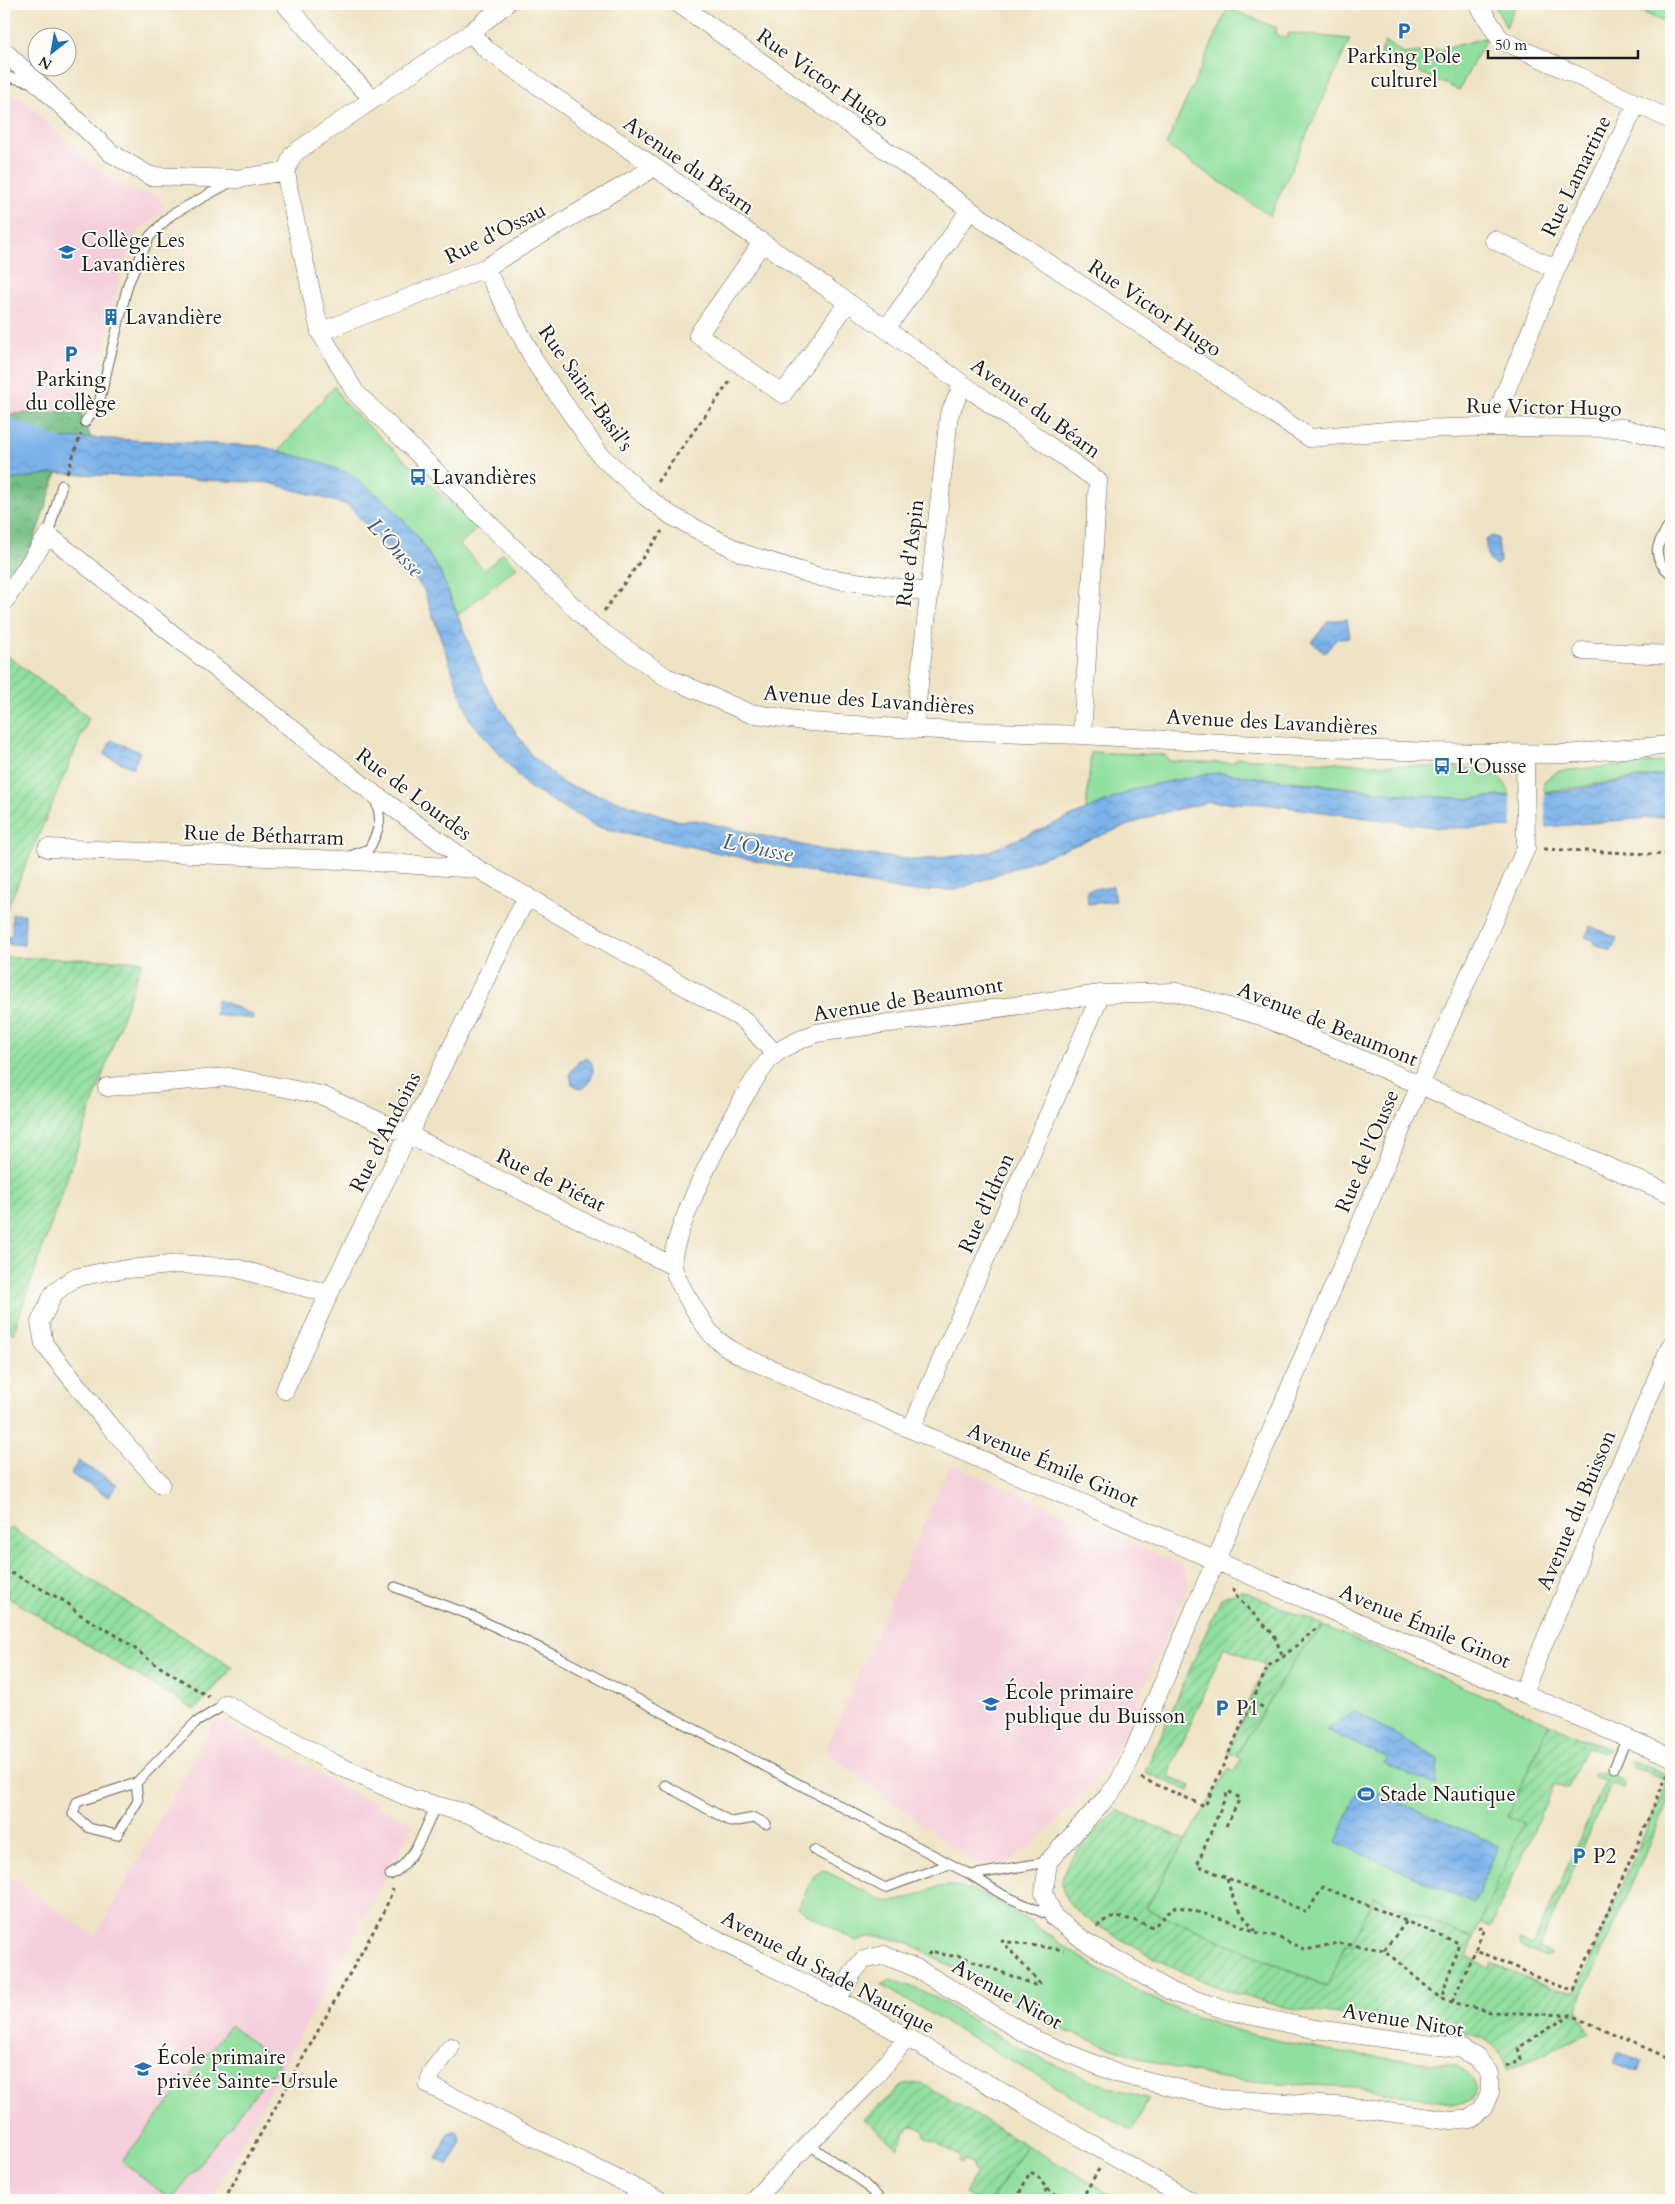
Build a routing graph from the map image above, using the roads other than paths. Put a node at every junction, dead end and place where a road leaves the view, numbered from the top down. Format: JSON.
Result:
{"nodes":[{"id":1,"x":285,"y":4,"type":"edge"},
{"id":2,"x":506,"y":4,"type":"edge"},
{"id":3,"x":679,"y":4,"type":"edge"},
{"id":4,"x":1478,"y":4,"type":"edge"},
{"id":5,"x":470,"y":33,"type":"junction"},
{"id":6,"x":4,"y":51,"type":"edge"},
{"id":7,"x":4,"y":76,"type":"edge"},
{"id":8,"x":38,"y":84,"type":"junction"},
{"id":9,"x":373,"y":99,"type":"junction"},
{"id":10,"x":1637,"y":103,"type":"junction"},
{"id":11,"x":1671,"y":120,"type":"edge"},
{"id":12,"x":653,"y":168,"type":"junction"},
{"id":13,"x":286,"y":171,"type":"junction"},
{"id":14,"x":237,"y":179,"type":"junction"},
{"id":15,"x":970,"y":210,"type":"junction"},
{"id":16,"x":1494,"y":240,"type":"dead end"},
{"id":17,"x":762,"y":243,"type":"junction"},
{"id":18,"x":485,"y":268,"type":"junction"},
{"id":19,"x":1556,"y":269,"type":"junction"},
{"id":20,"x":848,"y":302,"type":"junction"},
{"id":21,"x":886,"y":329,"type":"junction"},
{"id":22,"x":320,"y":332,"type":"junction"},
{"id":23,"x":963,"y":384,"type":"junction"},
{"id":24,"x":85,"y":422,"type":"road end"},
{"id":25,"x":1491,"y":427,"type":"junction"},
{"id":26,"x":1671,"y":442,"type":"edge"},
{"id":27,"x":62,"y":485,"type":"road end"},
{"id":28,"x":1671,"y":523,"type":"edge"},
{"id":29,"x":48,"y":535,"type":"junction"},
{"id":30,"x":1671,"y":574,"type":"edge"},
{"id":31,"x":928,"y":592,"type":"junction"},
{"id":32,"x":4,"y":602,"type":"edge"},
{"id":33,"x":1583,"y":650,"type":"dead end"},
{"id":34,"x":1671,"y":655,"type":"edge"},
{"id":35,"x":914,"y":729,"type":"junction"},
{"id":36,"x":1082,"y":735,"type":"junction"},
{"id":37,"x":1671,"y":745,"type":"edge"},
{"id":38,"x":1525,"y":754,"type":"junction"},
{"id":39,"x":369,"y":790,"type":"junction"},
{"id":40,"x":47,"y":848,"type":"dead end"},
{"id":41,"x":341,"y":860,"type":"junction"},
{"id":42,"x":478,"y":869,"type":"junction"},
{"id":43,"x":527,"y":896,"type":"junction"},
{"id":44,"x":1102,"y":994,"type":"junction"},
{"id":45,"x":775,"y":1054,"type":"junction"},
{"id":46,"x":1420,"y":1085,"type":"junction"},
{"id":47,"x":107,"y":1087,"type":"dead end"},
{"id":48,"x":409,"y":1135,"type":"junction"},
{"id":49,"x":1671,"y":1194,"type":"edge"},
{"id":50,"x":673,"y":1266,"type":"junction"},
{"id":51,"x":328,"y":1294,"type":"junction"},
{"id":52,"x":1671,"y":1345,"type":"edge"},
{"id":53,"x":285,"y":1390,"type":"dead end"},
{"id":54,"x":911,"y":1429,"type":"junction"},
{"id":55,"x":161,"y":1484,"type":"dead end"},
{"id":56,"x":1217,"y":1560,"type":"junction"},
{"id":57,"x":395,"y":1587,"type":"dead end"},
{"id":58,"x":1523,"y":1692,"type":"junction"},
{"id":59,"x":226,"y":1704,"type":"joint"},
{"id":60,"x":1627,"y":1738,"type":"junction"},
{"id":61,"x":1671,"y":1757,"type":"edge"},
{"id":62,"x":1614,"y":1768,"type":"dead end"},
{"id":63,"x":136,"y":1783,"type":"junction"},
{"id":64,"x":665,"y":1785,"type":"dead end"},
{"id":65,"x":436,"y":1804,"type":"junction"},
{"id":66,"x":766,"y":1824,"type":"dead end"},
{"id":67,"x":814,"y":1850,"type":"dead end"},
{"id":68,"x":1048,"y":1862,"type":"junction"},
{"id":69,"x":950,"y":1864,"type":"junction"},
{"id":70,"x":390,"y":1875,"type":"dead end"},
{"id":71,"x":971,"y":1875,"type":"junction"},
{"id":72,"x":1054,"y":1917,"type":"junction"},
{"id":73,"x":837,"y":2000,"type":"junction"},
{"id":74,"x":907,"y":2038,"type":"junction"},
{"id":75,"x":451,"y":2047,"type":"dead end"},
{"id":76,"x":808,"y":2144,"type":"junction"},
{"id":77,"x":659,"y":2200,"type":"edge"},
{"id":78,"x":753,"y":2200,"type":"edge"},
{"id":79,"x":881,"y":2200,"type":"edge"},
{"id":80,"x":1189,"y":2200,"type":"edge"}],
"edges":[{"from":1,"to":9,"type":"street"},
{"from":2,"to":5,"type":"street"},
{"from":3,"to":15,"type":"street","name":"Rue Victor Hugo"},
{"from":4,"to":10,"type":"street","name":"Rue Lamartine"},
{"from":5,"to":9,"type":"street"},
{"from":5,"to":12,"type":"street","name":"Avenue du Béarn"},
{"from":6,"to":8,"type":"street"},
{"from":7,"to":8,"type":"lane"},
{"from":8,"to":14,"type":"street"},
{"from":9,"to":13,"type":"street"},
{"from":10,"to":11,"type":"street","name":"Rue Lamartine"},
{"from":10,"to":19,"type":"street","name":"Rue Lamartine"},
{"from":12,"to":17,"type":"street","name":"Avenue du Béarn"},
{"from":12,"to":18,"type":"street","name":"Rue d'Ossau"},
{"from":13,"to":14,"type":"street"},
{"from":13,"to":22,"type":"street","name":"Avenue des Lavandières"},
{"from":14,"to":24,"type":"lane"},
{"from":15,"to":21,"type":"street"},
{"from":15,"to":25,"type":"street","name":"Rue Victor Hugo"},
{"from":16,"to":19,"type":"street","name":"Rue Lamartine"},
{"from":17,"to":20,"type":"street","name":"Avenue du Béarn"},
{"from":17,"to":20,"type":"street"},
{"from":18,"to":22,"type":"street","name":"Rue d'Ossau"},
{"from":18,"to":31,"type":"street","name":"Rue Saint-Basil's"},
{"from":19,"to":25,"type":"street","name":"Rue Lamartine"},
{"from":20,"to":21,"type":"street","name":"Avenue du Béarn"},
{"from":21,"to":23,"type":"street","name":"Avenue du Béarn"},
{"from":22,"to":35,"type":"street","name":"Avenue des Lavandières"},
{"from":23,"to":31,"type":"street","name":"Rue d'Aspin"},
{"from":23,"to":36,"type":"street","name":"Avenue du Béarn"},
{"from":25,"to":26,"type":"street","name":"Rue Victor Hugo"},
{"from":27,"to":29,"type":"lane"},
{"from":28,"to":30,"type":"lane"},
{"from":29,"to":32,"type":"street"},
{"from":29,"to":39,"type":"street","name":"Rue de Lourdes"},
{"from":31,"to":35,"type":"street","name":"Rue d'Aspin"},
{"from":33,"to":34,"type":"street"},
{"from":35,"to":36,"type":"street","name":"Avenue des Lavandières"},
{"from":36,"to":38,"type":"street","name":"Avenue des Lavandières"},
{"from":37,"to":38,"type":"street","name":"Avenue des Lavandières"},
{"from":38,"to":46,"type":"street","name":"Rue de l'Ousse"},
{"from":39,"to":41,"type":"lane"},
{"from":39,"to":42,"type":"street","name":"Rue de Lourdes"},
{"from":40,"to":41,"type":"street","name":"Rue de Bétharram"},
{"from":41,"to":42,"type":"street","name":"Rue de Bétharram"},
{"from":42,"to":43,"type":"street","name":"Rue de Lourdes"},
{"from":43,"to":45,"type":"street","name":"Rue de Lourdes"},
{"from":43,"to":48,"type":"street","name":"Rue d'Andoins"},
{"from":44,"to":45,"type":"street","name":"Avenue de Beaumont"},
{"from":44,"to":46,"type":"street","name":"Avenue de Beaumont"},
{"from":44,"to":54,"type":"street","name":"Rue d'Idron"},
{"from":45,"to":50,"type":"street"},
{"from":46,"to":49,"type":"street","name":"Avenue de Beaumont"},
{"from":46,"to":56,"type":"street","name":"Rue de l'Ousse"},
{"from":47,"to":48,"type":"street","name":"Rue de Piétat"},
{"from":48,"to":50,"type":"street","name":"Rue de Piétat"},
{"from":48,"to":51,"type":"street","name":"Rue d'Andoins"},
{"from":50,"to":54,"type":"street","name":"Avenue Émile Ginot"},
{"from":51,"to":53,"type":"street","name":"Rue d'Andoins"},
{"from":51,"to":55,"type":"street"},
{"from":52,"to":58,"type":"street","name":"Avenue du Buisson"},
{"from":54,"to":56,"type":"street","name":"Avenue Émile Ginot"},
{"from":56,"to":58,"type":"street","name":"Avenue Émile Ginot"},
{"from":56,"to":68,"type":"street"},
{"from":57,"to":69,"type":"lane"},
{"from":58,"to":60,"type":"street","name":"Avenue Émile Ginot"},
{"from":59,"to":63,"type":"lane"},
{"from":59,"to":65,"type":"street","name":"Avenue du Stade Nautique"},
{"from":60,"to":61,"type":"street","name":"Avenue Émile Ginot"},
{"from":60,"to":62,"type":"lane"},
{"from":63,"to":63,"type":"lane"},
{"from":64,"to":66,"type":"lane"},
{"from":65,"to":70,"type":"lane"},
{"from":65,"to":73,"type":"street","name":"Avenue du Stade Nautique"},
{"from":67,"to":69,"type":"lane"},
{"from":68,"to":71,"type":"lane"},
{"from":68,"to":72,"type":"street","name":"Avenue Nitot"},
{"from":69,"to":71,"type":"lane"},
{"from":71,"to":72,"type":"lane"},
{"from":72,"to":73,"type":"street","name":"Avenue Nitot"},
{"from":73,"to":74,"type":"street","name":"Avenue du Stade Nautique"},
{"from":74,"to":76,"type":"street"},
{"from":74,"to":80,"type":"street","name":"Avenue du Stade Nautique"},
{"from":75,"to":77,"type":"street"},
{"from":76,"to":78,"type":"street"},
{"from":76,"to":79,"type":"lane"}]}
